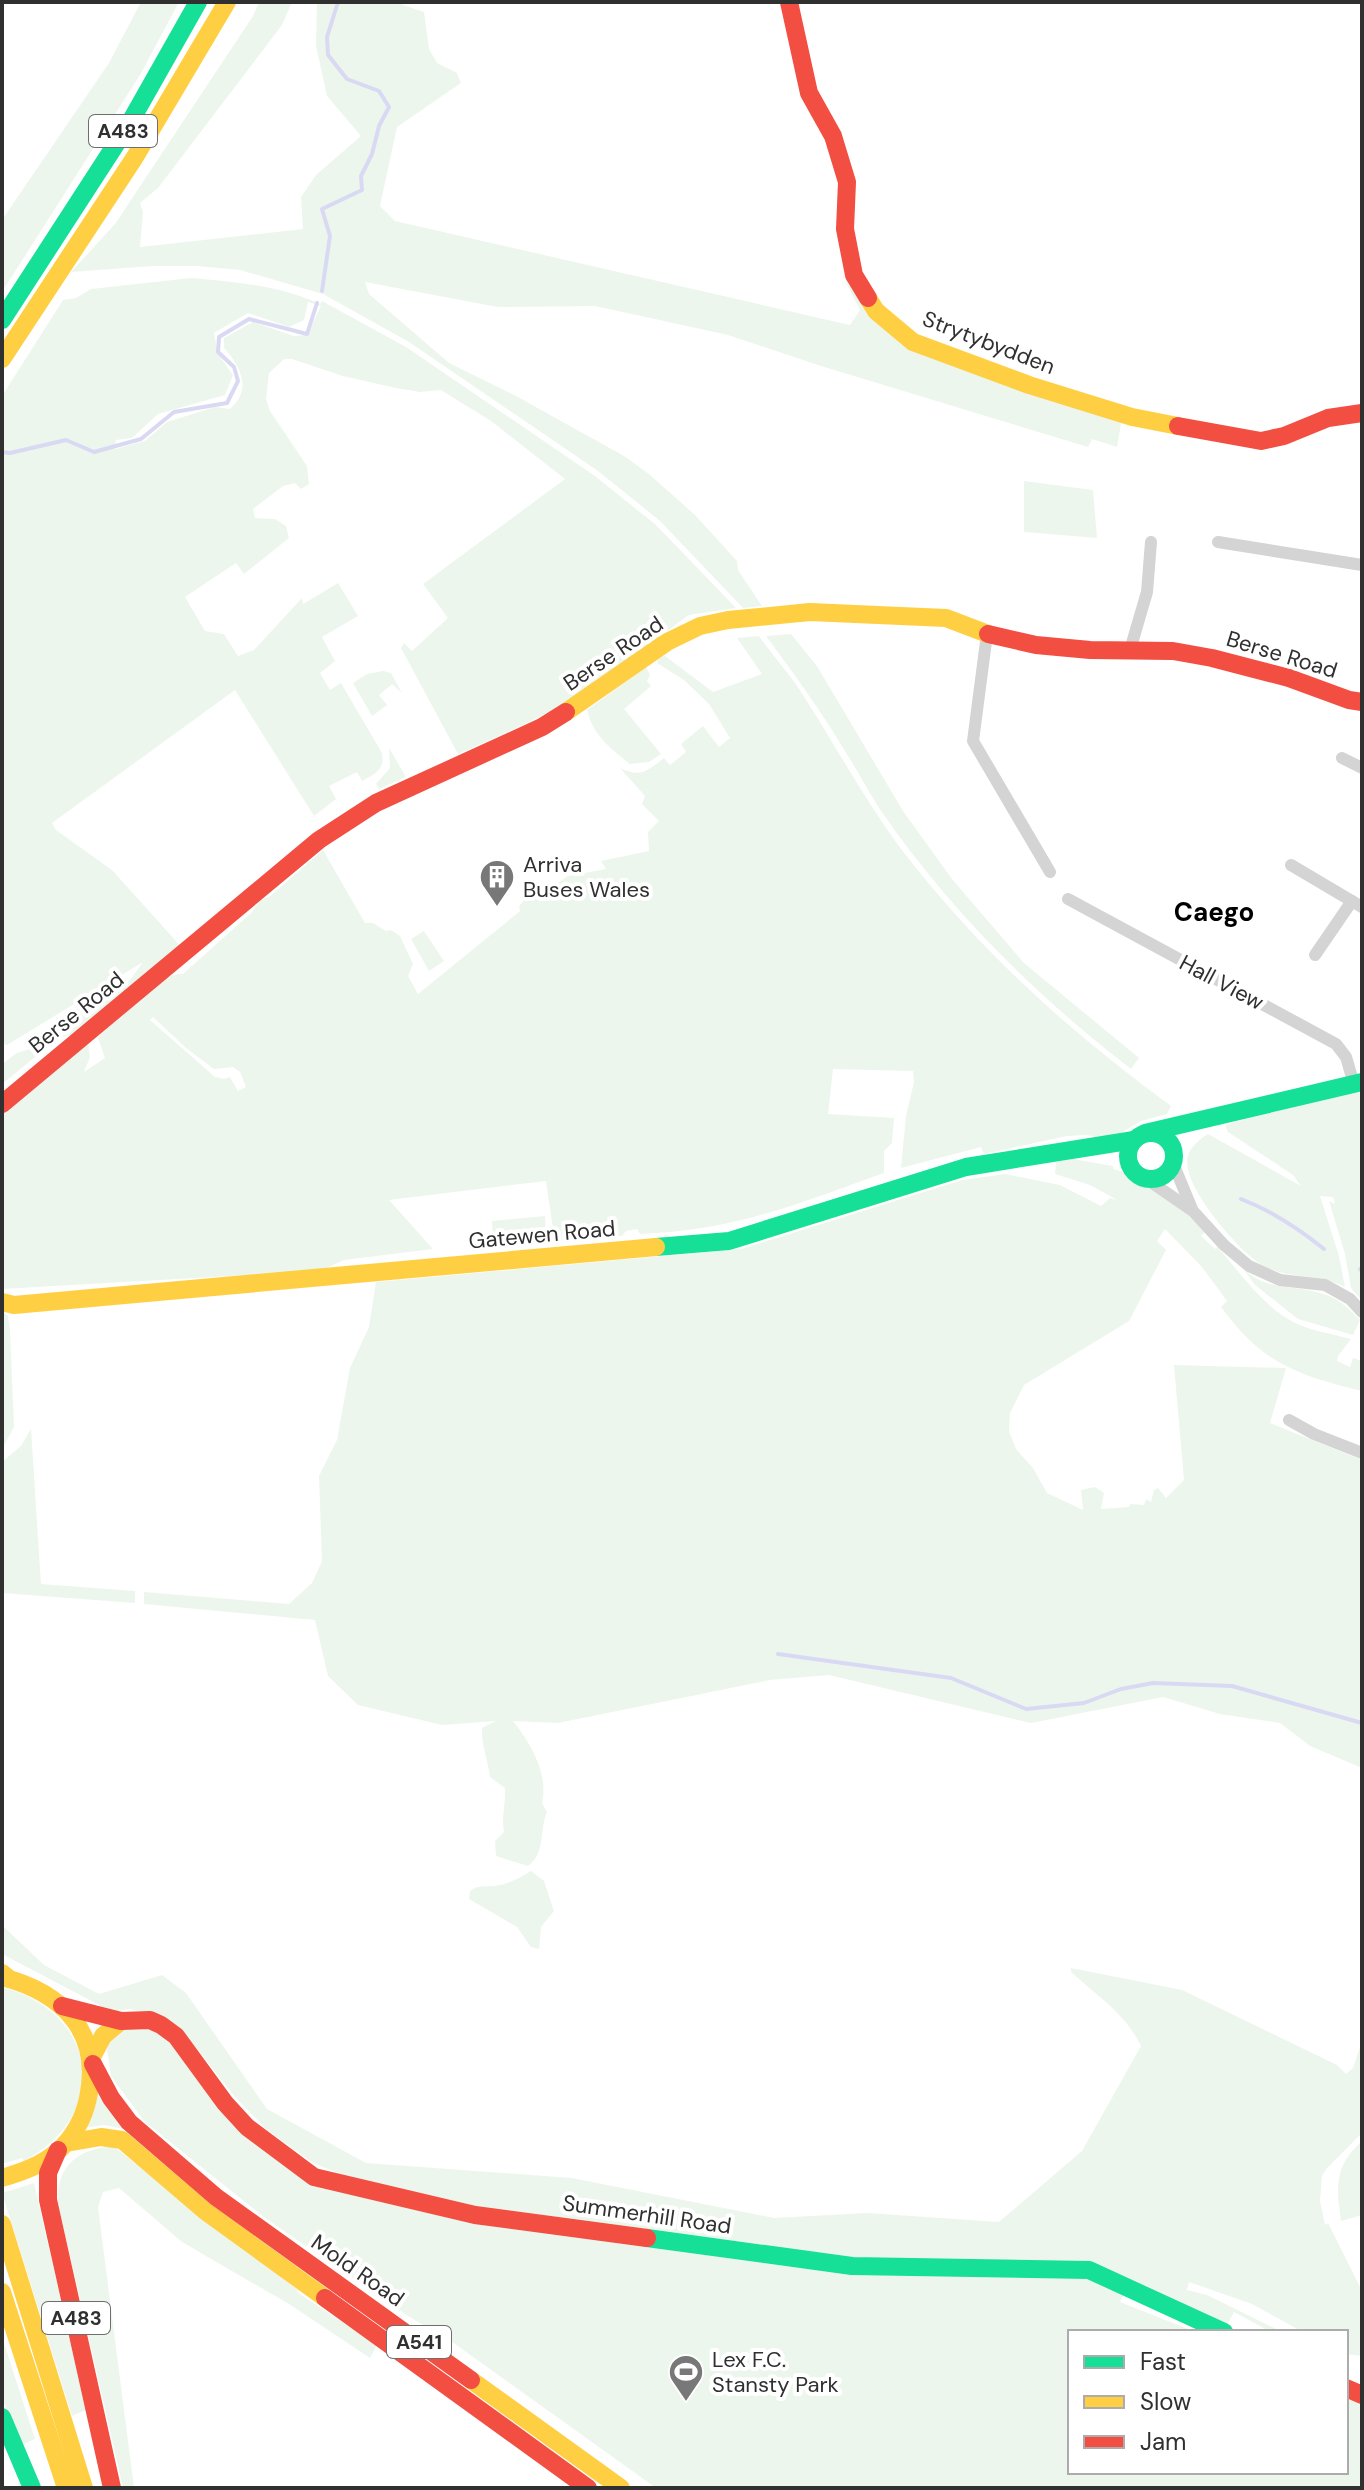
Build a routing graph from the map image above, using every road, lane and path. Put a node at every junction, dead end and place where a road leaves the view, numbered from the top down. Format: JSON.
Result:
{"nodes":[{"id":1,"x":198,"y":2,"type":"edge"},
{"id":2,"x":227,"y":2,"type":"edge"},
{"id":3,"x":789,"y":2,"type":"edge"},
{"id":4,"x":2,"y":320,"type":"edge"},
{"id":5,"x":2,"y":359,"type":"edge"},
{"id":6,"x":1362,"y":413,"type":"edge"},
{"id":7,"x":1151,"y":542,"type":"dead end"},
{"id":8,"x":1218,"y":542,"type":"dead end"},
{"id":9,"x":1362,"y":565,"type":"edge"},
{"id":10,"x":987,"y":634,"type":"junction"},
{"id":11,"x":1130,"y":650,"type":"junction"},
{"id":12,"x":1362,"y":702,"type":"edge"},
{"id":13,"x":1342,"y":758,"type":"dead end"},
{"id":14,"x":1362,"y":768,"type":"edge"},
{"id":15,"x":1291,"y":865,"type":"dead end"},
{"id":16,"x":1050,"y":872,"type":"dead end"},
{"id":17,"x":1068,"y":899,"type":"dead end"},
{"id":18,"x":1357,"y":904,"type":"edge"},
{"id":19,"x":1315,"y":955,"type":"dead end"},
{"id":20,"x":1358,"y":1083,"type":"edge"},
{"id":21,"x":2,"y":1104,"type":"edge"},
{"id":22,"x":1209,"y":1116,"type":"junction"},
{"id":23,"x":1140,"y":1136,"type":"junction"},
{"id":24,"x":1077,"y":1151,"type":"junction"},
{"id":25,"x":1174,"y":1159,"type":"junction"},
{"id":26,"x":1129,"y":1165,"type":"junction"},
{"id":27,"x":1148,"y":1180,"type":"junction"},
{"id":28,"x":1193,"y":1211,"type":"junction"},
{"id":29,"x":2,"y":1302,"type":"edge"},
{"id":30,"x":1362,"y":1312,"type":"edge"},
{"id":31,"x":1289,"y":1420,"type":"dead end"},
{"id":32,"x":1362,"y":1453,"type":"edge"},
{"id":33,"x":4,"y":1976,"type":"edge"},
{"id":34,"x":62,"y":2006,"type":"junction"},
{"id":35,"x":121,"y":2021,"type":"junction"},
{"id":36,"x":93,"y":2061,"type":"junction"},
{"id":37,"x":62,"y":2147,"type":"junction"},
{"id":38,"x":7,"y":2176,"type":"edge"},
{"id":39,"x":2,"y":2224,"type":"edge"},
{"id":40,"x":2,"y":2292,"type":"edge"},
{"id":41,"x":1220,"y":2330,"type":"edge"},
{"id":42,"x":2,"y":2417,"type":"edge"},
{"id":43,"x":32,"y":2488,"type":"edge"},
{"id":44,"x":66,"y":2488,"type":"edge"},
{"id":45,"x":84,"y":2488,"type":"edge"},
{"id":46,"x":112,"y":2488,"type":"edge"},
{"id":47,"x":588,"y":2488,"type":"edge"},
{"id":48,"x":621,"y":2488,"type":"edge"}],
"edges":[{"from":1,"to":4,"type":"main road","number":"A483"},
{"from":2,"to":5,"type":"main road","number":"A483"},
{"from":3,"to":6,"type":"main road","name":"Strytybydden"},
{"from":7,"to":11,"type":"street"},
{"from":8,"to":9,"type":"street"},
{"from":10,"to":11,"type":"main road","name":"Berse Road"},
{"from":10,"to":16,"type":"street"},
{"from":10,"to":21,"type":"main road","name":"Berse Road"},
{"from":11,"to":12,"type":"main road","name":"Berse Road"},
{"from":13,"to":14,"type":"street"},
{"from":15,"to":18,"type":"street"},
{"from":17,"to":20,"type":"street","name":"Hall View"},
{"from":18,"to":19,"type":"street"},
{"from":20,"to":22,"type":"main road","name":"Gatewen Road"},
{"from":22,"to":23,"type":"main road","name":"Gatewen Road"},
{"from":22,"to":25,"type":"main road","name":"Gatewen Road"},
{"from":23,"to":24,"type":"main road","name":"Gatewen Road"},
{"from":23,"to":25,"type":"main road"},
{"from":23,"to":26,"type":"main road"},
{"from":24,"to":26,"type":"main road","name":"Gatewen Road"},
{"from":24,"to":29,"type":"main road","name":"Gatewen Road"},
{"from":25,"to":27,"type":"main road","name":"Gatewen Road"},
{"from":25,"to":28,"type":"street"},
{"from":26,"to":27,"type":"main road","name":"Gatewen Road"},
{"from":27,"to":28,"type":"street"},
{"from":28,"to":30,"type":"street"},
{"from":31,"to":32,"type":"street"},
{"from":33,"to":34,"type":"main road"},
{"from":34,"to":35,"type":"main road","name":"Summerhill Road"},
{"from":34,"to":36,"type":"main road","name":"Mold Road"},
{"from":35,"to":36,"type":"main road"},
{"from":35,"to":41,"type":"main road","name":"Summerhill Road"},
{"from":36,"to":37,"type":"main road"},
{"from":36,"to":48,"type":"main road","name":"Mold Road","number":"A541"},
{"from":37,"to":38,"type":"main road"},
{"from":37,"to":46,"type":"main road","number":"A483"},
{"from":37,"to":47,"type":"main road","name":"Mold Road","number":"A541"},
{"from":39,"to":45,"type":"main road","number":"A483"},
{"from":40,"to":44,"type":"main road","number":"A483"},
{"from":42,"to":43,"type":"main road"}]}
